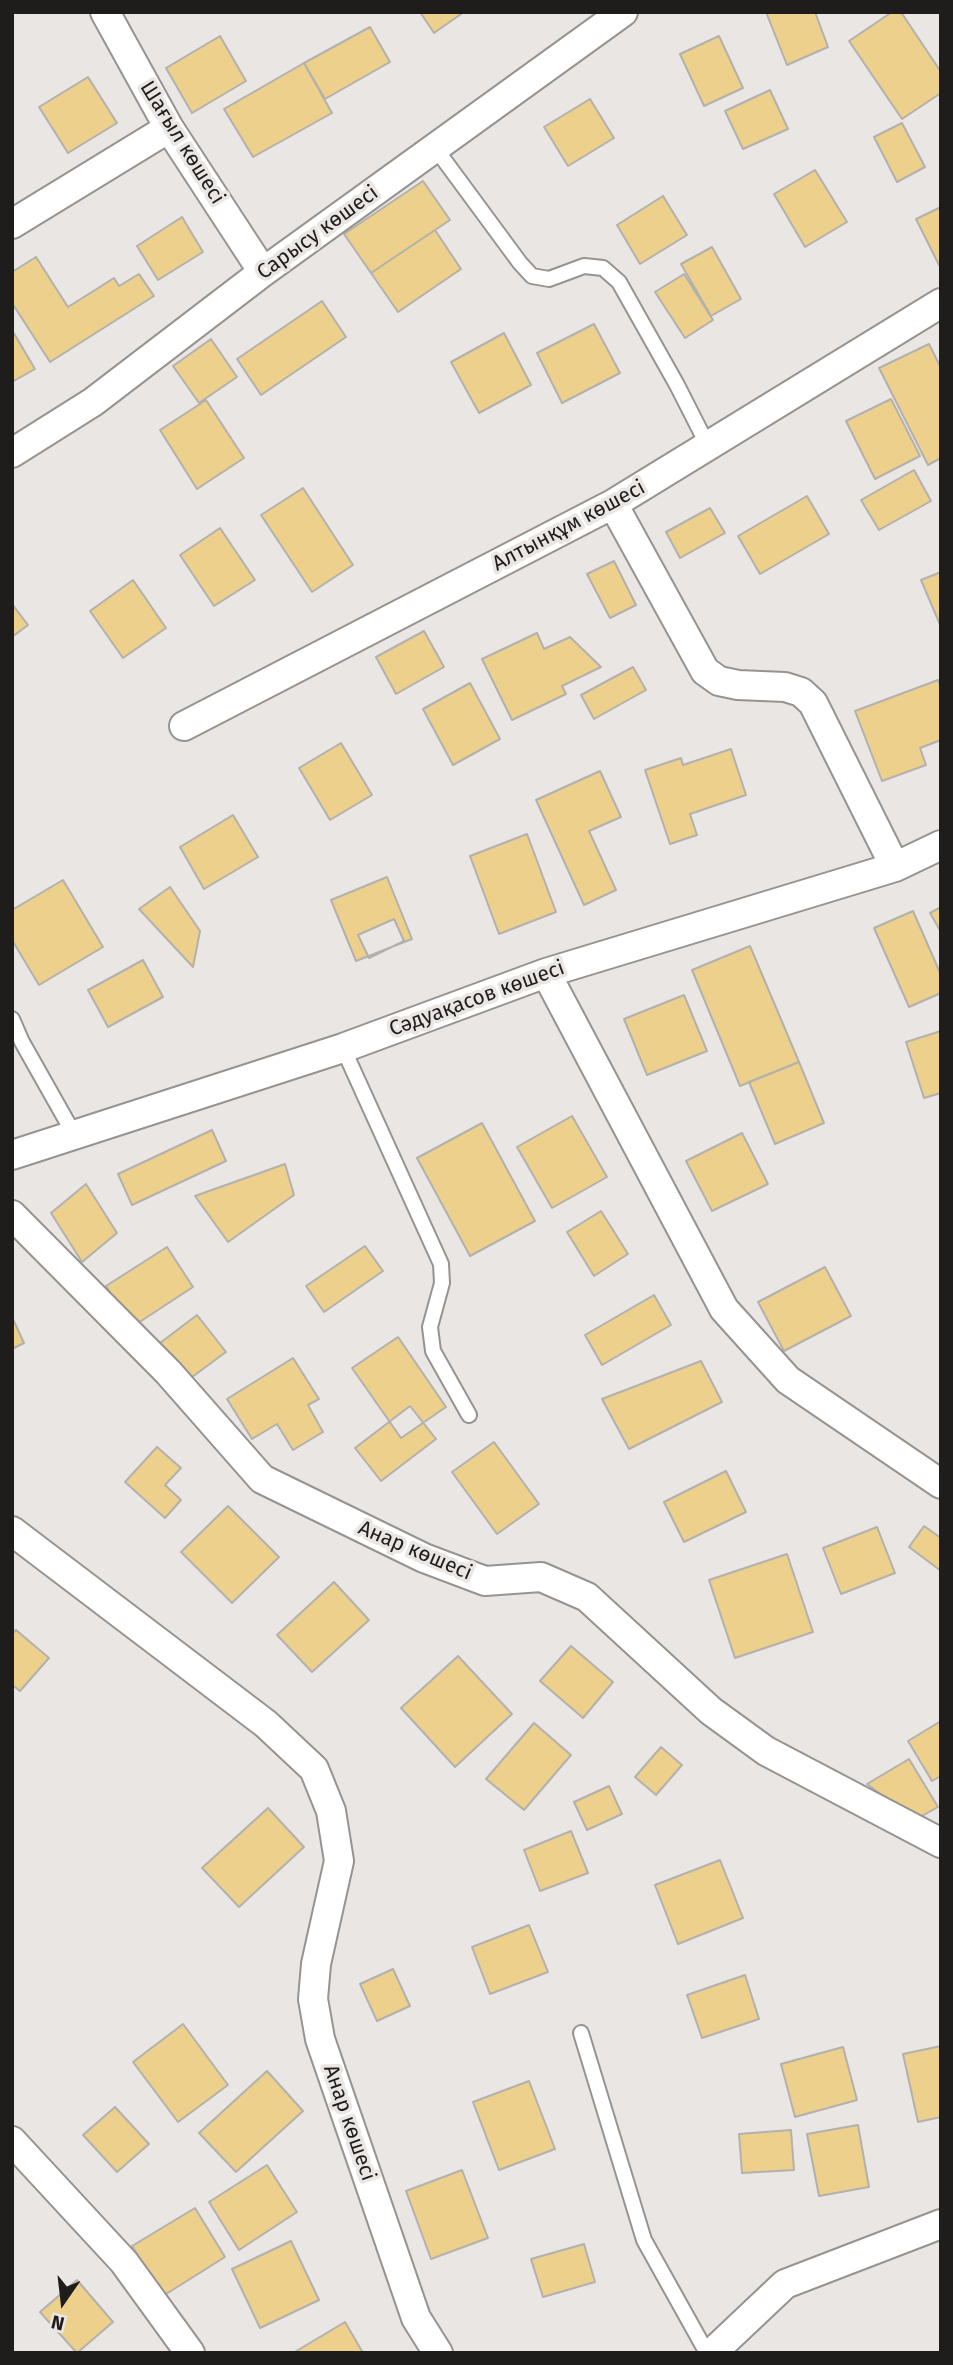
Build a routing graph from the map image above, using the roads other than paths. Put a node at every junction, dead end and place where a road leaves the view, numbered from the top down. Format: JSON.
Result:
{"nodes":[{"id":1,"x":105,"y":12,"type":"edge"},
{"id":2,"x":623,"y":12,"type":"edge"},
{"id":3,"x":169,"y":128,"type":"junction"},
{"id":4,"x":436,"y":149,"type":"junction"},
{"id":5,"x":12,"y":224,"type":"edge"},
{"id":6,"x":263,"y":272,"type":"junction"},
{"id":7,"x":941,"y":303,"type":"edge"},
{"id":8,"x":708,"y":446,"type":"junction"},
{"id":9,"x":12,"y":453,"type":"edge"},
{"id":10,"x":613,"y":504,"type":"junction"},
{"id":11,"x":184,"y":726,"type":"dead end"},
{"id":12,"x":941,"y":845,"type":"edge"},
{"id":13,"x":895,"y":867,"type":"junction"},
{"id":14,"x":546,"y":972,"type":"junction"},
{"id":15,"x":12,"y":1019,"type":"edge"},
{"id":16,"x":343,"y":1048,"type":"junction"},
{"id":17,"x":75,"y":1136,"type":"junction"},
{"id":18,"x":12,"y":1155,"type":"edge"},
{"id":19,"x":12,"y":1215,"type":"edge"},
{"id":20,"x":469,"y":1415,"type":"dead end"},
{"id":21,"x":941,"y":1484,"type":"edge"},
{"id":22,"x":12,"y":1531,"type":"edge"},
{"id":23,"x":941,"y":1843,"type":"edge"},
{"id":24,"x":581,"y":2033,"type":"dead end"},
{"id":25,"x":12,"y":2141,"type":"edge"},
{"id":26,"x":941,"y":2224,"type":"edge"},
{"id":27,"x":190,"y":2353,"type":"edge"},
{"id":28,"x":438,"y":2353,"type":"edge"},
{"id":29,"x":707,"y":2353,"type":"edge"},
{"id":30,"x":712,"y":2353,"type":"edge"}],
"edges":[{"from":1,"to":3,"type":"street","name":"Шағыл көшесі"},
{"from":2,"to":4,"type":"street","name":"Сарысу көшесі"},
{"from":3,"to":5,"type":"street"},
{"from":3,"to":6,"type":"street","name":"Шағыл көшесі"},
{"from":4,"to":6,"type":"street","name":"Сарысу көшесі"},
{"from":4,"to":8,"type":"lane"},
{"from":6,"to":9,"type":"street","name":"Сарысу көшесі"},
{"from":7,"to":8,"type":"street","name":"Алтынқұм көшесі"},
{"from":8,"to":10,"type":"street","name":"Алтынқұм көшесі"},
{"from":10,"to":11,"type":"street","name":"Алтынқұм көшесі"},
{"from":10,"to":13,"type":"street"},
{"from":12,"to":13,"type":"street","name":"Сәдуақасов көшесі"},
{"from":13,"to":14,"type":"street","name":"Сәдуақасов көшесі"},
{"from":14,"to":16,"type":"street","name":"Сәдуақасов көшесі"},
{"from":14,"to":21,"type":"street"},
{"from":15,"to":17,"type":"lane"},
{"from":16,"to":17,"type":"street","name":"Сәдуақасов көшесі"},
{"from":16,"to":20,"type":"lane"},
{"from":17,"to":18,"type":"street","name":"Сәдуақасов көшесі"},
{"from":19,"to":23,"type":"street","name":"Анар көшесі"},
{"from":22,"to":28,"type":"street","name":"Анар көшесі"},
{"from":24,"to":29,"type":"lane"},
{"from":25,"to":27,"type":"street"},
{"from":26,"to":30,"type":"street"}]}
